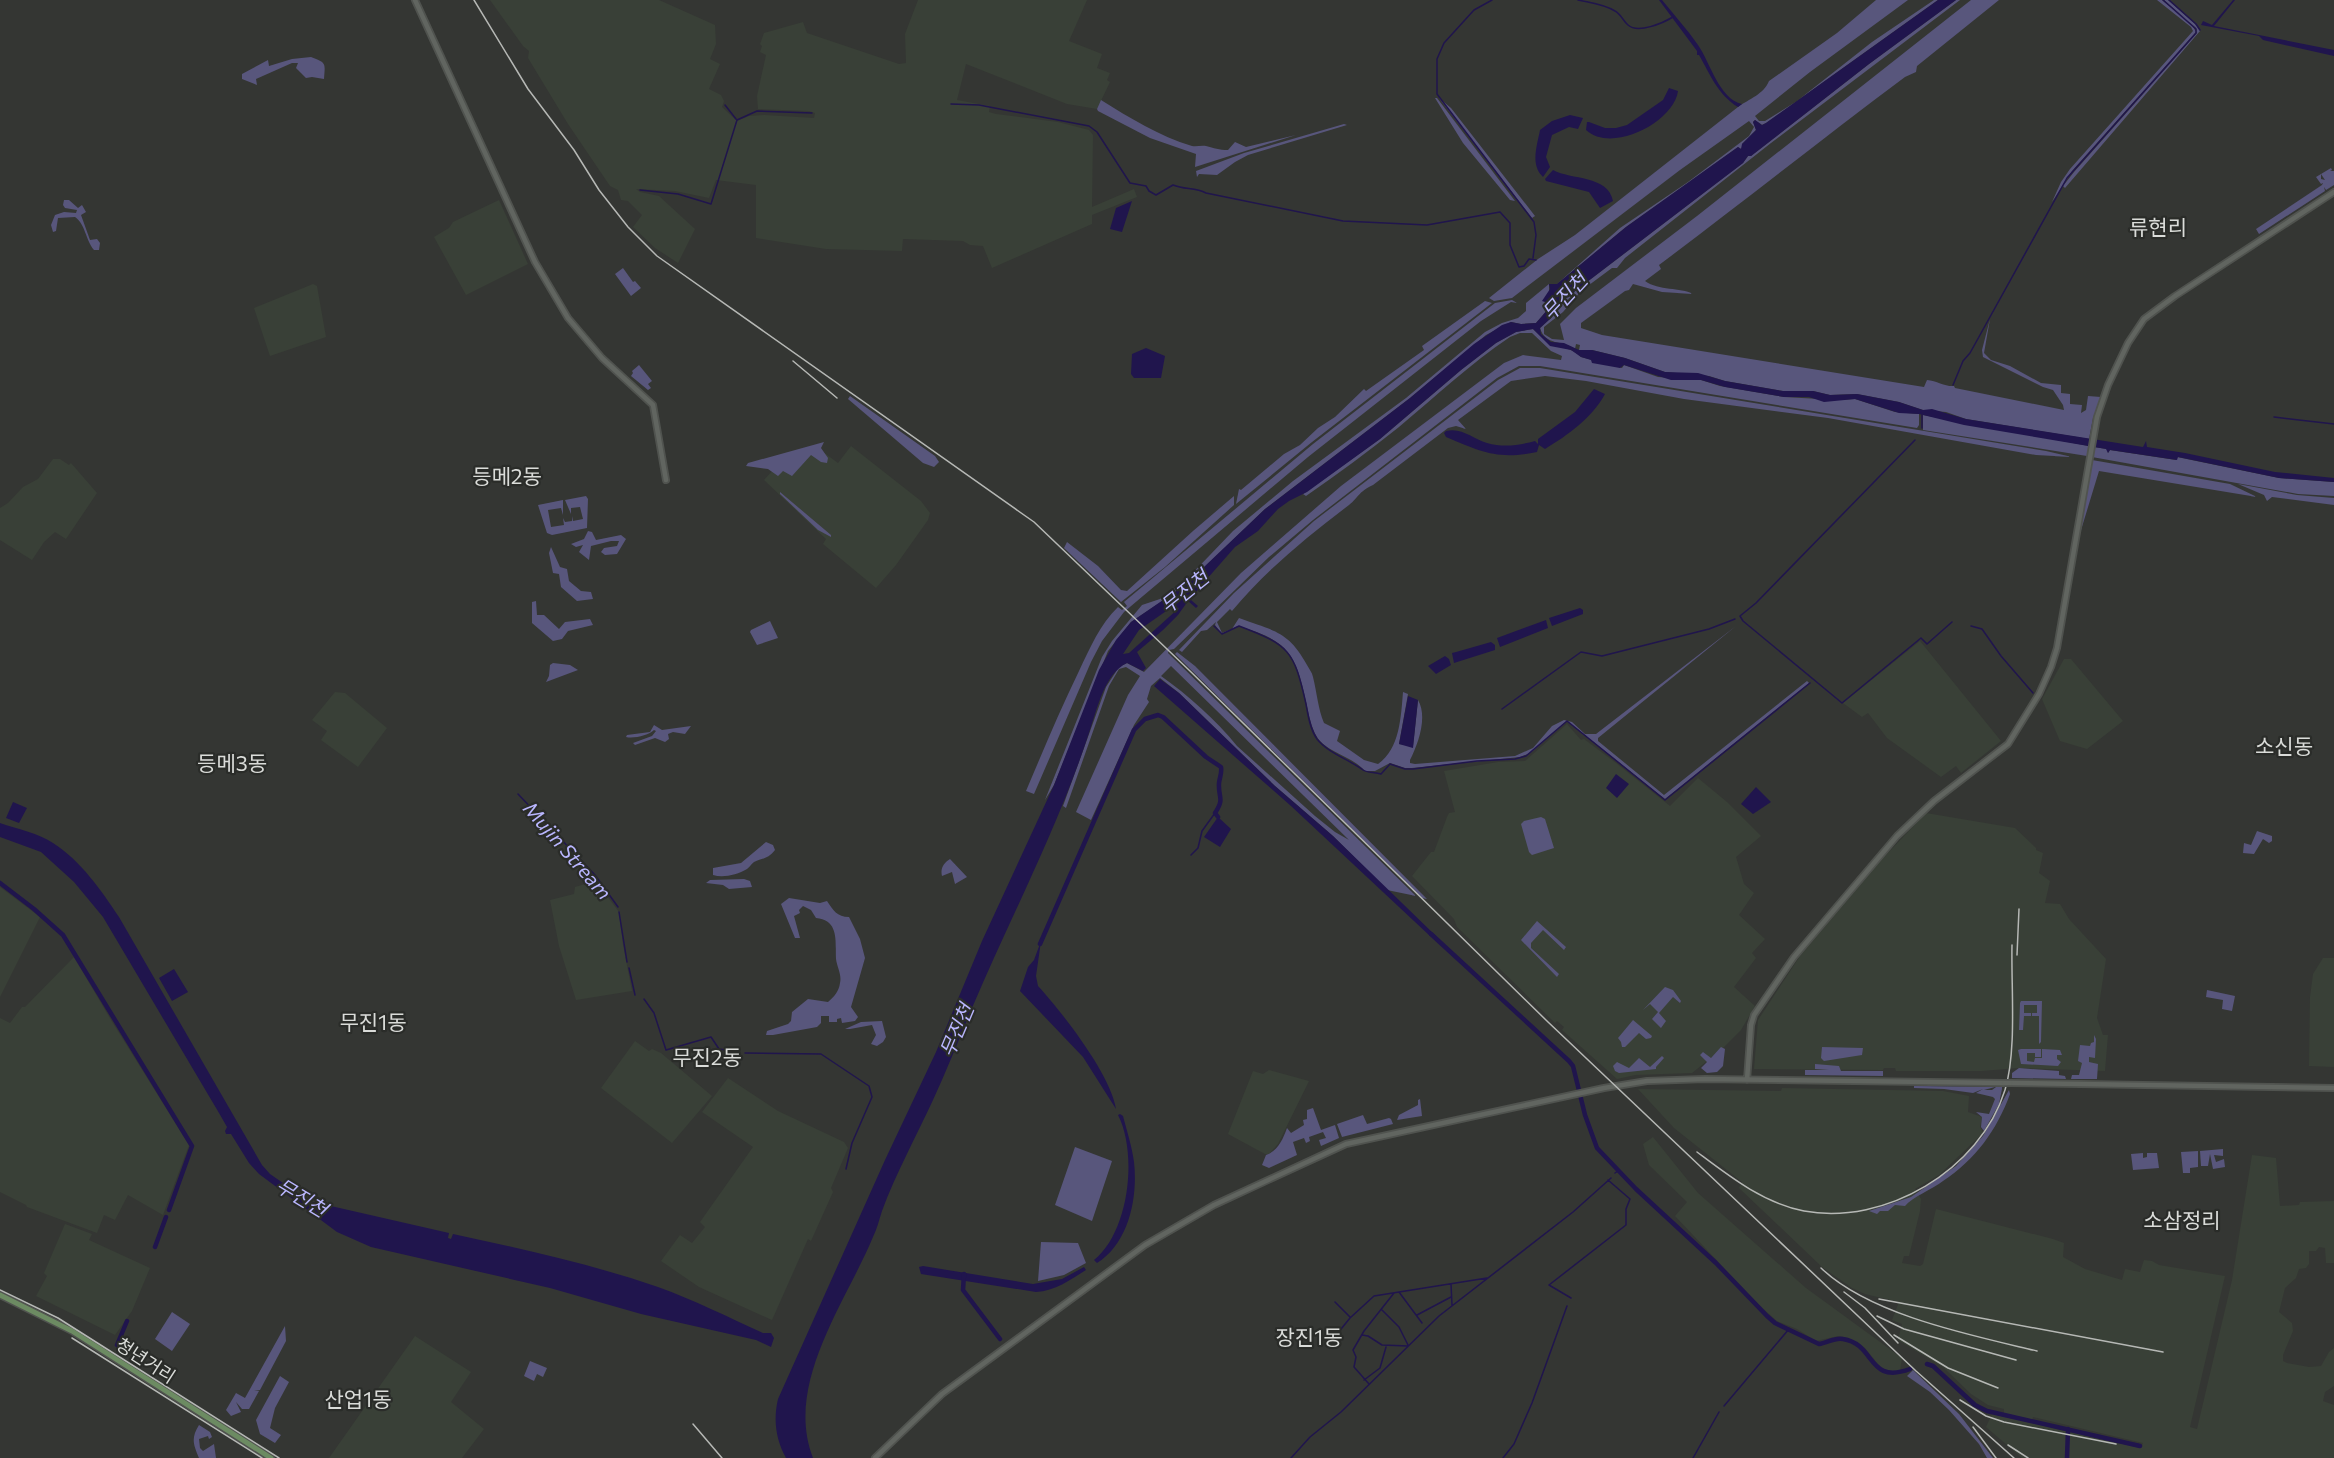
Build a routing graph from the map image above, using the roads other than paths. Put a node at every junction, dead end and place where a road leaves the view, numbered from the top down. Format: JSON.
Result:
{"nodes":[{"id":1,"x":415,"y":0,"type":"edge"},
{"id":2,"x":2334,"y":192,"type":"edge"},
{"id":3,"x":666,"y":480,"type":"dead end"},
{"id":4,"x":1747,"y":1080,"type":"junction"},
{"id":5,"x":2334,"y":1088,"type":"edge"},
{"id":6,"x":0,"y":1295,"type":"edge"},
{"id":7,"x":271,"y":1458,"type":"edge"},
{"id":8,"x":874,"y":1458,"type":"edge"}],
"edges":[{"from":1,"to":3,"type":"main road"},
{"from":2,"to":4,"type":"main road"},
{"from":4,"to":5,"type":"main road"},
{"from":4,"to":8,"type":"main road"},
{"from":6,"to":7,"type":"main road","name":"청년거리"}]}
